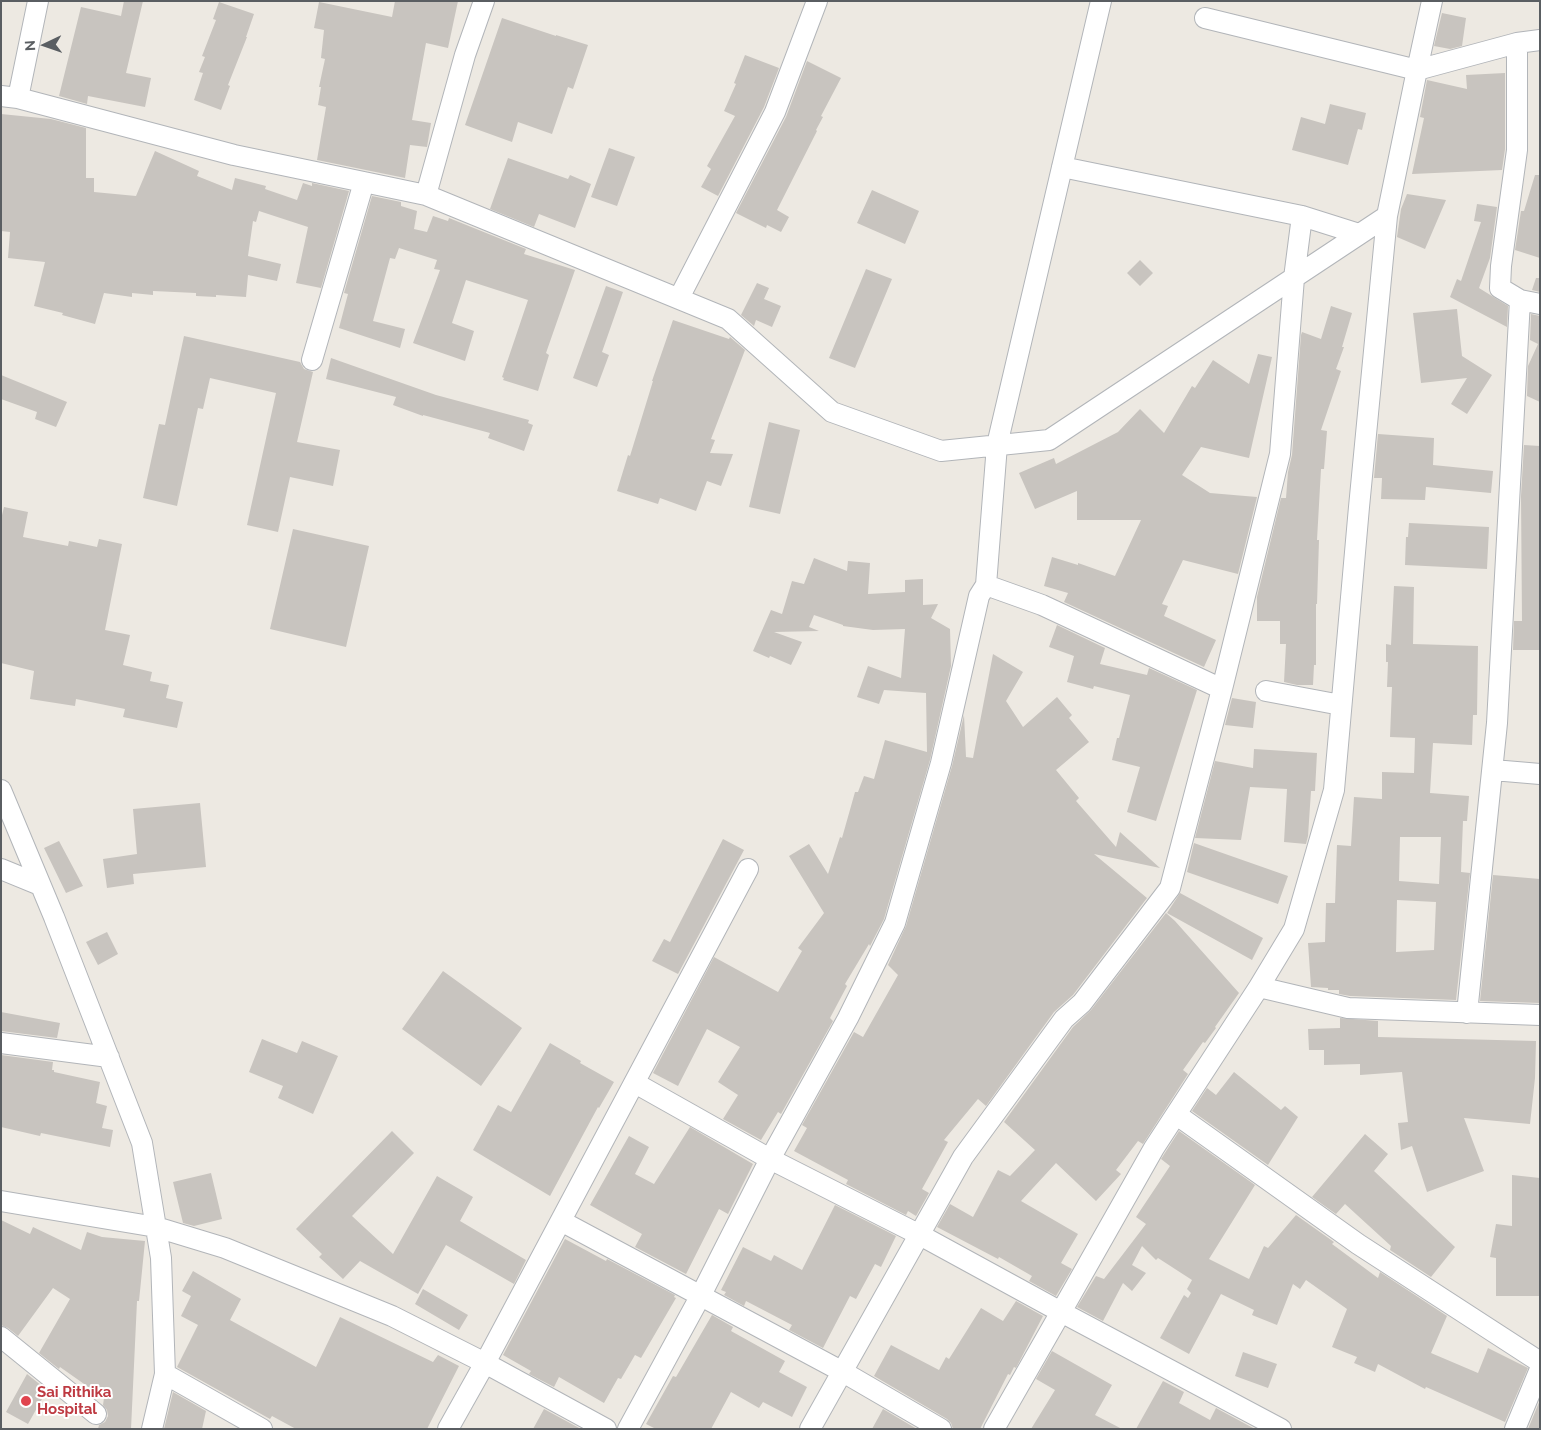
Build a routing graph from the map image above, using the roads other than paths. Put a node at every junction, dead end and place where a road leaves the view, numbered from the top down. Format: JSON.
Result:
{"nodes":[{"id":1,"x":38,"y":1,"type":"edge"},
{"id":2,"x":484,"y":1,"type":"edge"},
{"id":3,"x":817,"y":1,"type":"edge"},
{"id":4,"x":1100,"y":1,"type":"edge"},
{"id":5,"x":1432,"y":1,"type":"edge"},
{"id":6,"x":1205,"y":18,"type":"dead end"},
{"id":7,"x":1540,"y":40,"type":"edge"},
{"id":8,"x":1517,"y":43,"type":"junction"},
{"id":9,"x":1417,"y":70,"type":"junction"},
{"id":10,"x":9,"y":97,"type":"edge"},
{"id":11,"x":1062,"y":167,"type":"junction"},
{"id":12,"x":364,"y":182,"type":"junction"},
{"id":13,"x":426,"y":195,"type":"junction"},
{"id":14,"x":1302,"y":216,"type":"junction"},
{"id":15,"x":1387,"y":216,"type":"junction"},
{"id":16,"x":1359,"y":234,"type":"junction"},
{"id":17,"x":1294,"y":278,"type":"junction"},
{"id":18,"x":679,"y":298,"type":"junction"},
{"id":19,"x":1520,"y":300,"type":"junction"},
{"id":20,"x":1540,"y":304,"type":"edge"},
{"id":21,"x":312,"y":360,"type":"dead end"},
{"id":22,"x":996,"y":445,"type":"junction"},
{"id":23,"x":986,"y":585,"type":"junction"},
{"id":24,"x":1222,"y":689,"type":"junction"},
{"id":25,"x":1266,"y":691,"type":"dead end"},
{"id":26,"x":1341,"y":705,"type":"junction"},
{"id":27,"x":1493,"y":770,"type":"junction"},
{"id":28,"x":1540,"y":774,"type":"edge"},
{"id":29,"x":1,"y":790,"type":"edge"},
{"id":30,"x":1,"y":869,"type":"edge"},
{"id":31,"x":748,"y":869,"type":"dead end"},
{"id":32,"x":40,"y":885,"type":"junction"},
{"id":33,"x":1259,"y":986,"type":"junction"},
{"id":34,"x":1467,"y":1013,"type":"junction"},
{"id":35,"x":1540,"y":1016,"type":"edge"},
{"id":36,"x":1,"y":1043,"type":"edge"},
{"id":37,"x":109,"y":1057,"type":"junction"},
{"id":38,"x":635,"y":1083,"type":"junction"},
{"id":39,"x":1176,"y":1115,"type":"junction"},
{"id":40,"x":770,"y":1159,"type":"junction"},
{"id":41,"x":1,"y":1201,"type":"edge"},
{"id":42,"x":561,"y":1220,"type":"junction"},
{"id":43,"x":156,"y":1227,"type":"junction"},
{"id":44,"x":920,"y":1236,"type":"junction"},
{"id":45,"x":701,"y":1295,"type":"junction"},
{"id":46,"x":1061,"y":1312,"type":"junction"},
{"id":47,"x":1,"y":1337,"type":"edge"},
{"id":48,"x":1540,"y":1362,"type":"edge"},
{"id":49,"x":485,"y":1363,"type":"junction"},
{"id":50,"x":1540,"y":1369,"type":"edge"},
{"id":51,"x":843,"y":1372,"type":"junction"},
{"id":52,"x":165,"y":1374,"type":"junction"},
{"id":53,"x":96,"y":1414,"type":"dead end"},
{"id":54,"x":152,"y":1429,"type":"edge"},
{"id":55,"x":262,"y":1429,"type":"edge"},
{"id":56,"x":448,"y":1429,"type":"edge"},
{"id":57,"x":606,"y":1429,"type":"edge"},
{"id":58,"x":628,"y":1429,"type":"edge"},
{"id":59,"x":810,"y":1429,"type":"edge"},
{"id":60,"x":941,"y":1429,"type":"edge"},
{"id":61,"x":994,"y":1429,"type":"edge"},
{"id":62,"x":1281,"y":1429,"type":"edge"},
{"id":63,"x":1515,"y":1429,"type":"edge"}],
"edges":[{"from":1,"to":10,"type":"street"},
{"from":2,"to":13,"type":"street"},
{"from":3,"to":18,"type":"street"},
{"from":4,"to":11,"type":"street"},
{"from":5,"to":9,"type":"street"},
{"from":6,"to":9,"type":"street"},
{"from":7,"to":8,"type":"street"},
{"from":8,"to":9,"type":"street"},
{"from":8,"to":19,"type":"street"},
{"from":9,"to":15,"type":"street"},
{"from":10,"to":12,"type":"street"},
{"from":11,"to":14,"type":"street"},
{"from":11,"to":22,"type":"street"},
{"from":12,"to":13,"type":"street"},
{"from":12,"to":21,"type":"street"},
{"from":13,"to":18,"type":"street"},
{"from":14,"to":16,"type":"street"},
{"from":14,"to":17,"type":"street"},
{"from":15,"to":16,"type":"street"},
{"from":15,"to":26,"type":"street"},
{"from":16,"to":17,"type":"street"},
{"from":17,"to":22,"type":"street"},
{"from":17,"to":24,"type":"street"},
{"from":18,"to":22,"type":"street"},
{"from":19,"to":20,"type":"street"},
{"from":19,"to":27,"type":"street"},
{"from":22,"to":23,"type":"street"},
{"from":23,"to":24,"type":"street"},
{"from":23,"to":40,"type":"street"},
{"from":24,"to":44,"type":"street"},
{"from":25,"to":26,"type":"street"},
{"from":26,"to":33,"type":"street"},
{"from":27,"to":28,"type":"street"},
{"from":27,"to":34,"type":"street"},
{"from":29,"to":32,"type":"street"},
{"from":30,"to":32,"type":"street"},
{"from":31,"to":38,"type":"street"},
{"from":32,"to":37,"type":"street"},
{"from":33,"to":34,"type":"street"},
{"from":33,"to":39,"type":"street"},
{"from":34,"to":35,"type":"street"},
{"from":36,"to":37,"type":"street"},
{"from":37,"to":43,"type":"street"},
{"from":38,"to":40,"type":"street"},
{"from":38,"to":42,"type":"street"},
{"from":39,"to":46,"type":"street"},
{"from":39,"to":48,"type":"street"},
{"from":40,"to":44,"type":"street"},
{"from":40,"to":45,"type":"street"},
{"from":41,"to":43,"type":"street"},
{"from":42,"to":45,"type":"street"},
{"from":42,"to":49,"type":"street"},
{"from":43,"to":49,"type":"street"},
{"from":43,"to":52,"type":"street"},
{"from":44,"to":46,"type":"street"},
{"from":44,"to":51,"type":"street"},
{"from":45,"to":51,"type":"street"},
{"from":45,"to":58,"type":"street"},
{"from":46,"to":61,"type":"street"},
{"from":46,"to":62,"type":"street"},
{"from":47,"to":53,"type":"street"},
{"from":49,"to":56,"type":"street"},
{"from":49,"to":57,"type":"street"},
{"from":50,"to":63,"type":"street"},
{"from":51,"to":59,"type":"street"},
{"from":51,"to":60,"type":"street"},
{"from":52,"to":54,"type":"street"},
{"from":52,"to":55,"type":"street"}]}
